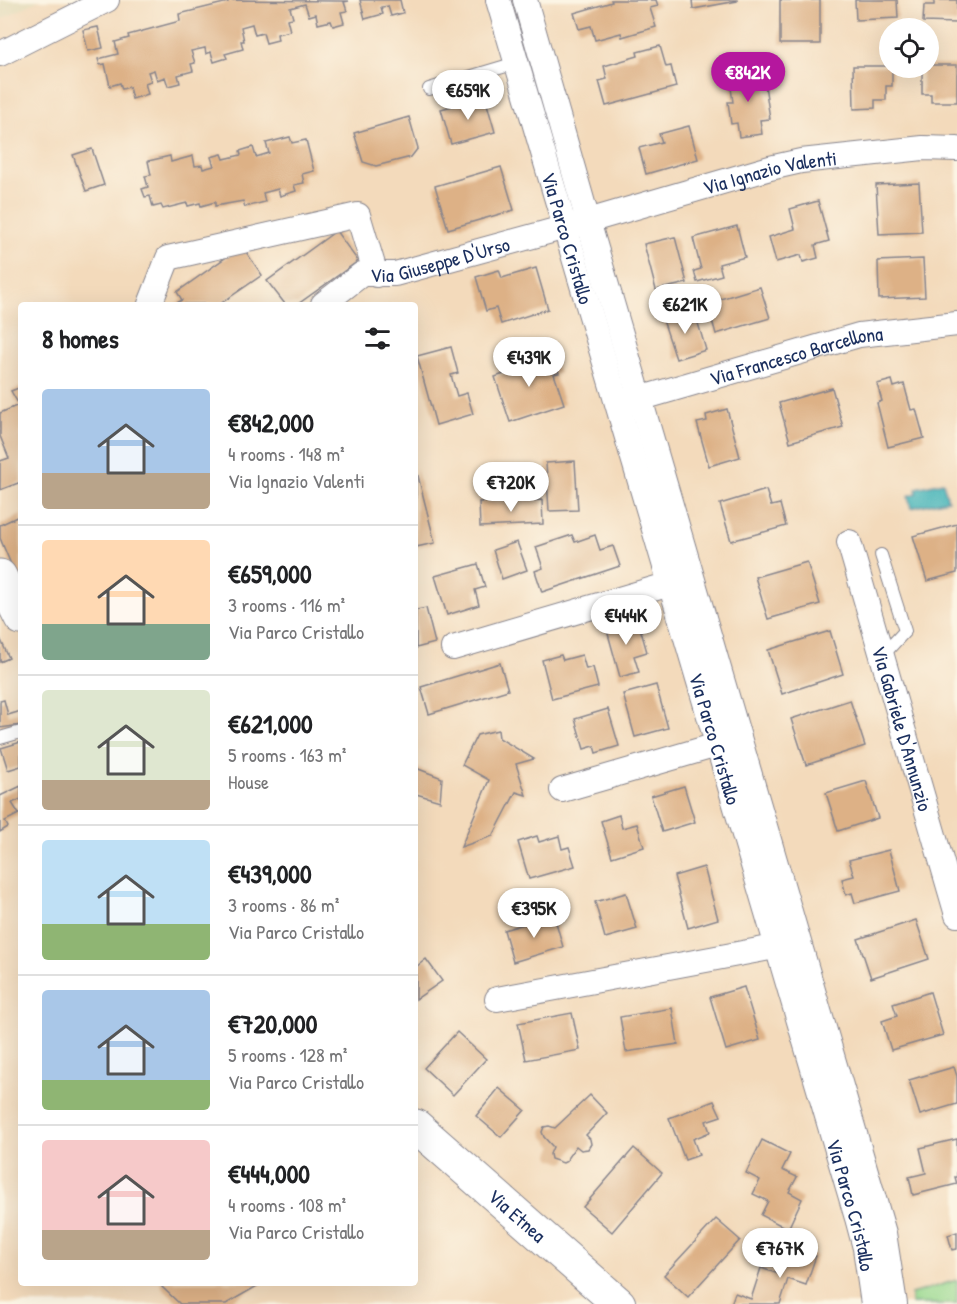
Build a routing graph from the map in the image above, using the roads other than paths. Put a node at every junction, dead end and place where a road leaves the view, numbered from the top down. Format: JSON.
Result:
{"nodes":[{"id":1,"x":107,"y":0,"type":"edge"},
{"id":2,"x":498,"y":0,"type":"edge"},
{"id":3,"x":525,"y":0,"type":"edge"},
{"id":4,"x":0,"y":54,"type":"edge"},
{"id":5,"x":516,"y":63,"type":"junction"},
{"id":6,"x":429,"y":89,"type":"dead end"},
{"id":7,"x":957,"y":149,"type":"edge"},
{"id":8,"x":588,"y":221,"type":"junction"},
{"id":9,"x":564,"y":227,"type":"junction"},
{"id":10,"x":376,"y":275,"type":"junction"},
{"id":11,"x":151,"y":302,"type":"edge"},
{"id":12,"x":326,"y":302,"type":"edge"},
{"id":13,"x":957,"y":324,"type":"edge"},
{"id":14,"x":628,"y":402,"type":"junction"},
{"id":15,"x":849,"y":542,"type":"dead end"},
{"id":16,"x":881,"y":555,"type":"dead end"},
{"id":17,"x":0,"y":576,"type":"edge"},
{"id":18,"x":670,"y":584,"type":"junction"},
{"id":19,"x":18,"y":612,"type":"edge"},
{"id":20,"x":453,"y":648,"type":"dead end"},
{"id":21,"x":881,"y":657,"type":"junction"},
{"id":22,"x":18,"y":733,"type":"edge"},
{"id":23,"x":0,"y":738,"type":"edge"},
{"id":24,"x":717,"y":745,"type":"junction"},
{"id":25,"x":562,"y":790,"type":"dead end"},
{"id":26,"x":957,"y":915,"type":"edge"},
{"id":27,"x":788,"y":944,"type":"junction"},
{"id":28,"x":497,"y":999,"type":"dead end"},
{"id":29,"x":418,"y":1128,"type":"edge"},
{"id":30,"x":610,"y":1301,"type":"edge"},
{"id":31,"x":873,"y":1304,"type":"edge"},
{"id":32,"x":895,"y":1304,"type":"edge"}],
"edges":[{"from":1,"to":4,"type":"street"},
{"from":2,"to":5,"type":"street","name":"Via Parco Cristallo"},
{"from":3,"to":8,"type":"street","name":"Via Parco Cristallo"},
{"from":5,"to":6,"type":"lane"},
{"from":5,"to":9,"type":"street","name":"Via Parco Cristallo"},
{"from":7,"to":8,"type":"street","name":"Via Ignazio Valenti"},
{"from":8,"to":9,"type":"street","name":"Via Ignazio Valenti"},
{"from":8,"to":14,"type":"street","name":"Via Parco Cristallo"},
{"from":9,"to":10,"type":"street","name":"Via Giuseppe D'Urso"},
{"from":9,"to":14,"type":"street","name":"Via Parco Cristallo"},
{"from":10,"to":11,"type":"street"},
{"from":10,"to":12,"type":"street","name":"Via Giuseppe D'Urso"},
{"from":13,"to":14,"type":"street","name":"Via Francesco Barcellona"},
{"from":14,"to":18,"type":"street","name":"Via Parco Cristallo"},
{"from":14,"to":27,"type":"street","name":"Via Parco Cristallo"},
{"from":15,"to":21,"type":"street","name":"Via Gabriele D'Annunzio"},
{"from":16,"to":21,"type":"lane"},
{"from":17,"to":19,"type":"main road"},
{"from":18,"to":20,"type":"street"},
{"from":18,"to":24,"type":"street","name":"Via Parco Cristallo"},
{"from":21,"to":26,"type":"street","name":"Via Gabriele D'Annunzio"},
{"from":22,"to":23,"type":"lane"},
{"from":24,"to":25,"type":"street"},
{"from":24,"to":27,"type":"street","name":"Via Parco Cristallo"},
{"from":27,"to":28,"type":"street"},
{"from":27,"to":31,"type":"street","name":"Via Parco Cristallo"},
{"from":27,"to":32,"type":"street","name":"Via Parco Cristallo"},
{"from":29,"to":30,"type":"main road","name":"Via Etnea"}]}
